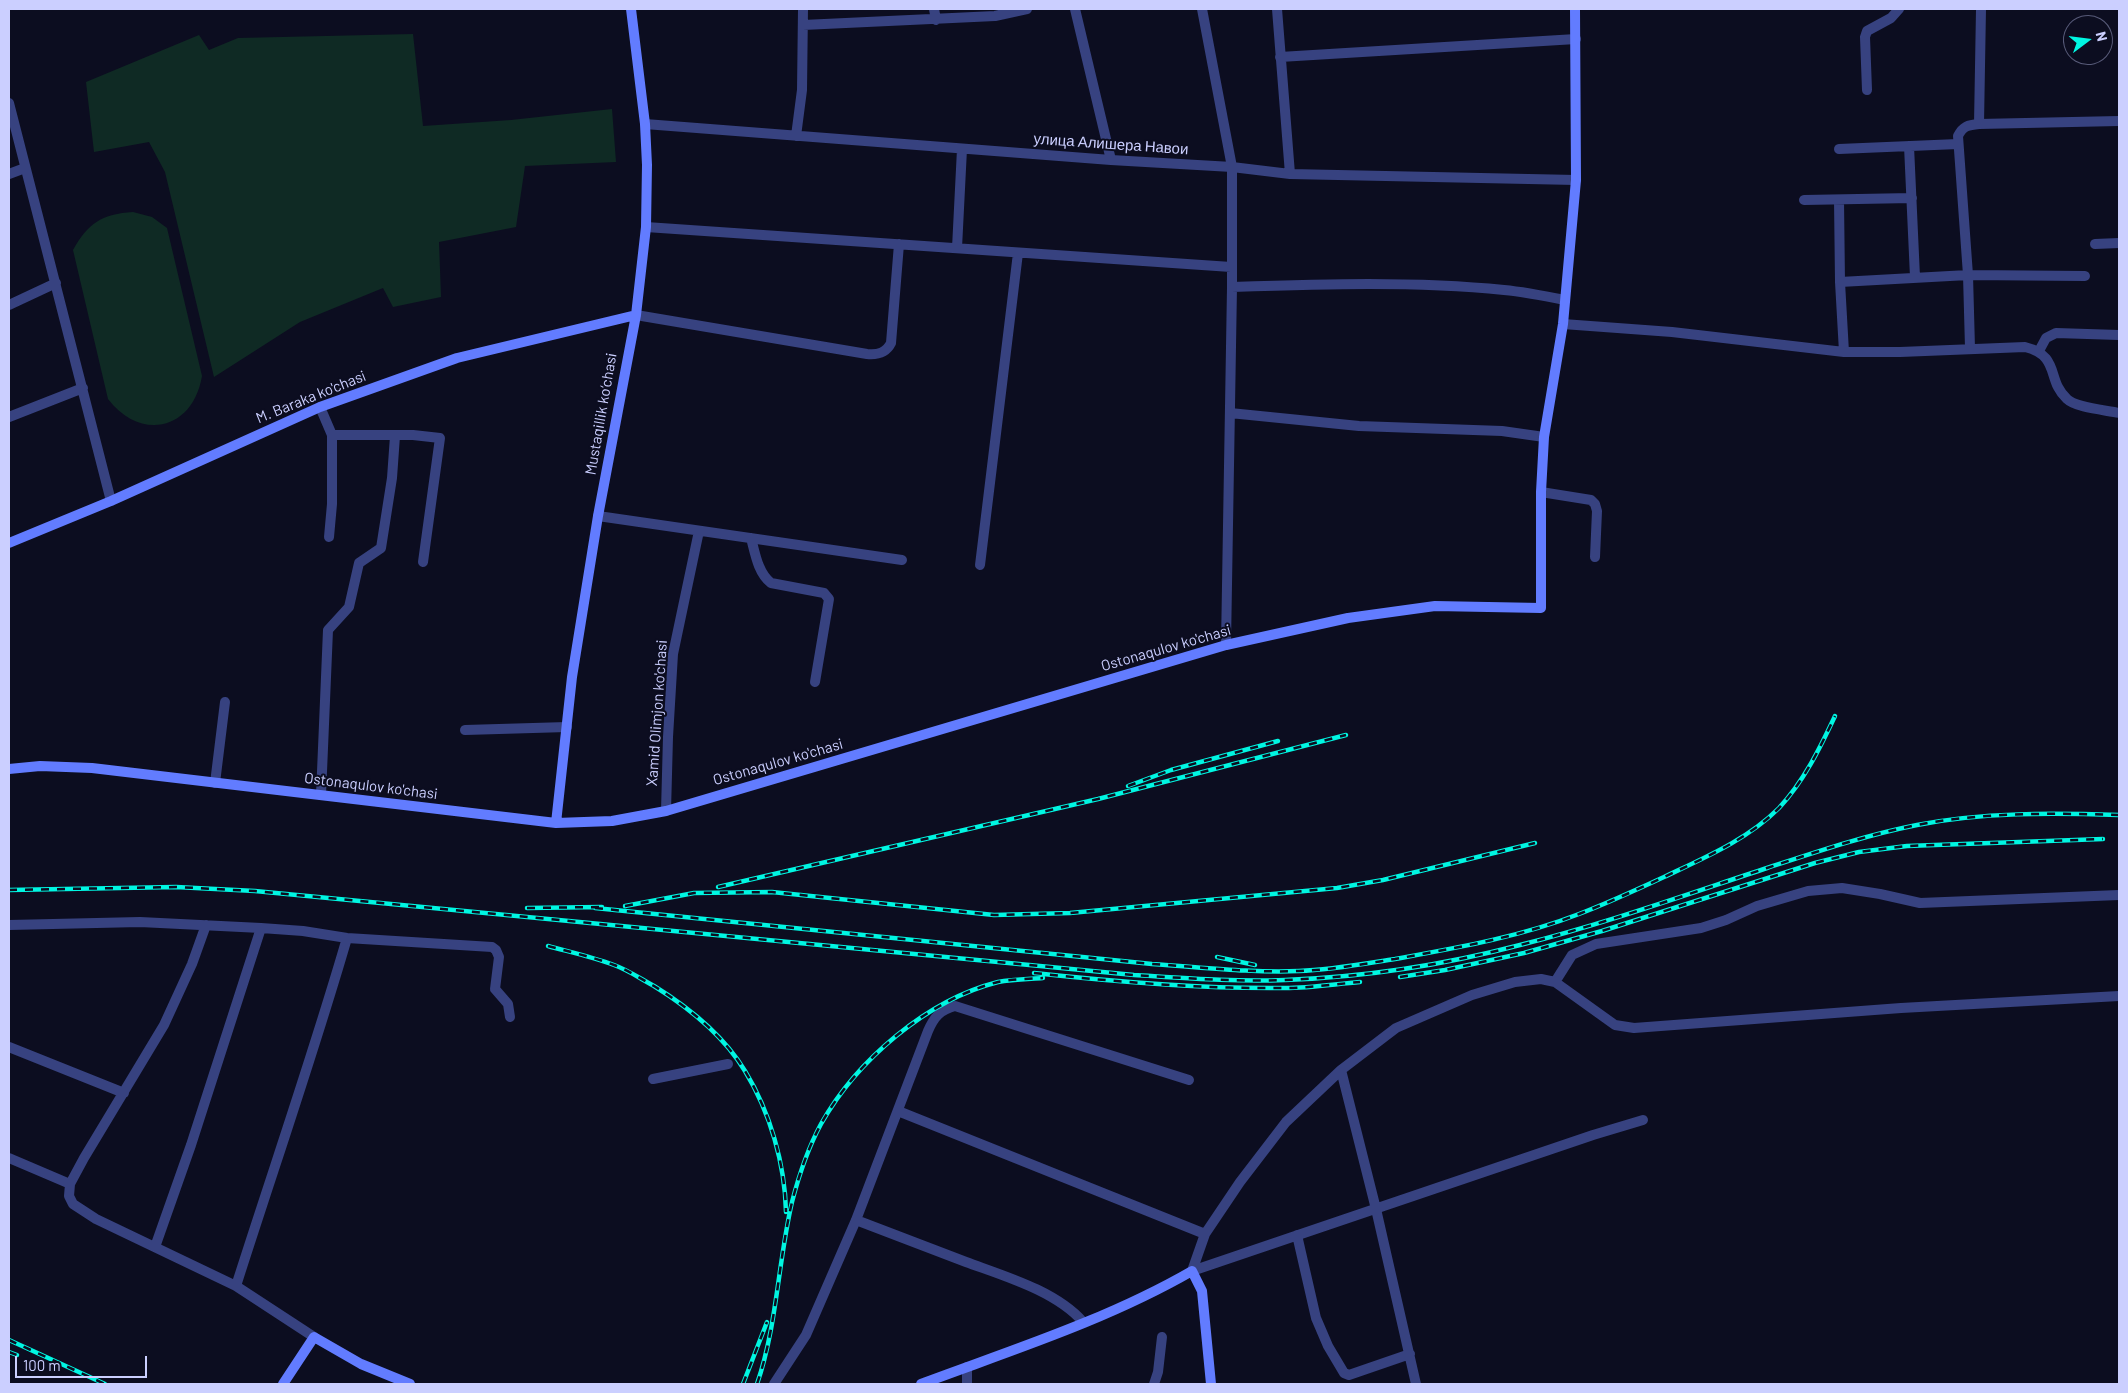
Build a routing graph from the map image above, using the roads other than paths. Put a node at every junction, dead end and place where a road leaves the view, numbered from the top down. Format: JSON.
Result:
{"nodes":[{"id":1,"x":631,"y":9,"type":"edge"},
{"id":2,"x":802,"y":9,"type":"edge"},
{"id":3,"x":934,"y":9,"type":"edge"},
{"id":4,"x":1027,"y":9,"type":"edge"},
{"id":5,"x":1075,"y":9,"type":"edge"},
{"id":6,"x":1202,"y":9,"type":"edge"},
{"id":7,"x":1277,"y":9,"type":"edge"},
{"id":8,"x":1575,"y":9,"type":"edge"},
{"id":9,"x":1899,"y":9,"type":"edge"},
{"id":10,"x":1981,"y":9,"type":"edge"},
{"id":11,"x":936,"y":20,"type":"junction"},
{"id":12,"x":803,"y":25,"type":"junction"},
{"id":13,"x":1576,"y":39,"type":"junction"},
{"id":14,"x":1280,"y":57,"type":"junction"},
{"id":15,"x":1867,"y":90,"type":"dead end"},
{"id":16,"x":9,"y":104,"type":"edge"},
{"id":17,"x":2119,"y":121,"type":"edge"},
{"id":18,"x":645,"y":124,"type":"junction"},
{"id":19,"x":1979,"y":124,"type":"junction"},
{"id":20,"x":796,"y":136,"type":"junction"},
{"id":21,"x":1958,"y":144,"type":"junction"},
{"id":22,"x":1909,"y":146,"type":"junction"},
{"id":23,"x":962,"y":149,"type":"junction"},
{"id":24,"x":1839,"y":149,"type":"dead end"},
{"id":25,"x":1112,"y":160,"type":"junction"},
{"id":26,"x":1232,"y":167,"type":"junction"},
{"id":27,"x":25,"y":168,"type":"junction"},
{"id":28,"x":9,"y":174,"type":"edge"},
{"id":29,"x":1290,"y":174,"type":"junction"},
{"id":30,"x":1576,"y":180,"type":"junction"},
{"id":31,"x":1912,"y":198,"type":"junction"},
{"id":32,"x":1804,"y":200,"type":"dead end"},
{"id":33,"x":1839,"y":200,"type":"junction"},
{"id":34,"x":646,"y":227,"type":"junction"},
{"id":35,"x":899,"y":244,"type":"junction"},
{"id":36,"x":2095,"y":244,"type":"dead end"},
{"id":37,"x":2119,"y":244,"type":"edge"},
{"id":38,"x":957,"y":248,"type":"junction"},
{"id":39,"x":1018,"y":253,"type":"junction"},
{"id":40,"x":1231,"y":267,"type":"junction"},
{"id":41,"x":1968,"y":275,"type":"junction"},
{"id":42,"x":2085,"y":276,"type":"dead end"},
{"id":43,"x":1915,"y":277,"type":"junction"},
{"id":44,"x":1840,"y":282,"type":"junction"},
{"id":45,"x":56,"y":283,"type":"junction"},
{"id":46,"x":1232,"y":287,"type":"junction"},
{"id":47,"x":1565,"y":300,"type":"junction"},
{"id":48,"x":9,"y":304,"type":"edge"},
{"id":49,"x":636,"y":314,"type":"junction"},
{"id":50,"x":1563,"y":324,"type":"junction"},
{"id":51,"x":2119,"y":335,"type":"edge"},
{"id":52,"x":1970,"y":348,"type":"junction"},
{"id":53,"x":2039,"y":350,"type":"junction"},
{"id":54,"x":1844,"y":352,"type":"junction"},
{"id":55,"x":83,"y":388,"type":"junction"},
{"id":56,"x":320,"y":406,"type":"junction"},
{"id":57,"x":1230,"y":413,"type":"junction"},
{"id":58,"x":2119,"y":413,"type":"edge"},
{"id":59,"x":9,"y":417,"type":"edge"},
{"id":60,"x":332,"y":435,"type":"junction"},
{"id":61,"x":395,"y":436,"type":"junction"},
{"id":62,"x":1544,"y":437,"type":"junction"},
{"id":63,"x":1541,"y":492,"type":"junction"},
{"id":64,"x":111,"y":501,"type":"junction"},
{"id":65,"x":598,"y":516,"type":"junction"},
{"id":66,"x":699,"y":531,"type":"junction"},
{"id":67,"x":329,"y":537,"type":"dead end"},
{"id":68,"x":751,"y":538,"type":"junction"},
{"id":69,"x":9,"y":543,"type":"edge"},
{"id":70,"x":1595,"y":557,"type":"dead end"},
{"id":71,"x":902,"y":560,"type":"dead end"},
{"id":72,"x":423,"y":562,"type":"dead end"},
{"id":73,"x":980,"y":565,"type":"dead end"},
{"id":74,"x":1226,"y":645,"type":"junction"},
{"id":75,"x":815,"y":682,"type":"dead end"},
{"id":76,"x":225,"y":702,"type":"dead end"},
{"id":77,"x":567,"y":727,"type":"junction"},
{"id":78,"x":465,"y":730,"type":"dead end"},
{"id":79,"x":9,"y":769,"type":"edge"},
{"id":80,"x":214,"y":783,"type":"junction"},
{"id":81,"x":321,"y":796,"type":"junction"},
{"id":82,"x":666,"y":810,"type":"junction"},
{"id":83,"x":556,"y":823,"type":"junction"},
{"id":84,"x":2119,"y":895,"type":"edge"},
{"id":85,"x":9,"y":925,"type":"edge"},
{"id":86,"x":206,"y":925,"type":"junction"},
{"id":87,"x":261,"y":928,"type":"junction"},
{"id":88,"x":347,"y":938,"type":"junction"},
{"id":89,"x":1555,"y":982,"type":"junction"},
{"id":90,"x":2119,"y":996,"type":"edge"},
{"id":91,"x":510,"y":1017,"type":"dead end"},
{"id":92,"x":9,"y":1047,"type":"edge"},
{"id":93,"x":728,"y":1064,"type":"dead end"},
{"id":94,"x":1341,"y":1070,"type":"junction"},
{"id":95,"x":653,"y":1079,"type":"dead end"},
{"id":96,"x":1189,"y":1080,"type":"dead end"},
{"id":97,"x":124,"y":1093,"type":"junction"},
{"id":98,"x":898,"y":1111,"type":"junction"},
{"id":99,"x":1643,"y":1120,"type":"dead end"},
{"id":100,"x":9,"y":1158,"type":"edge"},
{"id":101,"x":70,"y":1184,"type":"junction"},
{"id":102,"x":1376,"y":1209,"type":"junction"},
{"id":103,"x":856,"y":1220,"type":"junction"},
{"id":104,"x":1205,"y":1234,"type":"junction"},
{"id":105,"x":1298,"y":1235,"type":"junction"},
{"id":106,"x":155,"y":1247,"type":"junction"},
{"id":107,"x":1192,"y":1271,"type":"junction"},
{"id":108,"x":236,"y":1286,"type":"junction"},
{"id":109,"x":1083,"y":1322,"type":"junction"},
{"id":110,"x":1162,"y":1337,"type":"dead end"},
{"id":111,"x":314,"y":1338,"type":"junction"},
{"id":112,"x":1410,"y":1354,"type":"junction"},
{"id":113,"x":967,"y":1367,"type":"junction"},
{"id":114,"x":283,"y":1384,"type":"edge"},
{"id":115,"x":410,"y":1384,"type":"edge"},
{"id":116,"x":774,"y":1384,"type":"edge"},
{"id":117,"x":921,"y":1384,"type":"edge"},
{"id":118,"x":967,"y":1384,"type":"edge"},
{"id":119,"x":1154,"y":1384,"type":"edge"},
{"id":120,"x":1211,"y":1384,"type":"edge"},
{"id":121,"x":1416,"y":1384,"type":"edge"}],
"edges":[{"from":1,"to":18,"type":"street","name":"Mustaqillik ko‘chasi"},
{"from":2,"to":12,"type":"street"},
{"from":3,"to":11,"type":"street"},
{"from":4,"to":11,"type":"street"},
{"from":5,"to":25,"type":"street"},
{"from":6,"to":26,"type":"street"},
{"from":7,"to":14,"type":"street"},
{"from":8,"to":13,"type":"street"},
{"from":9,"to":15,"type":"street"},
{"from":10,"to":19,"type":"street"},
{"from":11,"to":12,"type":"street"},
{"from":12,"to":20,"type":"street"},
{"from":13,"to":14,"type":"street"},
{"from":13,"to":30,"type":"street"},
{"from":14,"to":29,"type":"street"},
{"from":16,"to":27,"type":"street"},
{"from":17,"to":19,"type":"street"},
{"from":18,"to":20,"type":"street","name":"улица Алишера Навои"},
{"from":18,"to":34,"type":"street","name":"Mustaqillik ko‘chasi"},
{"from":19,"to":21,"type":"street"},
{"from":20,"to":23,"type":"street","name":"улица Алишера Навои"},
{"from":21,"to":22,"type":"street"},
{"from":21,"to":41,"type":"street"},
{"from":22,"to":24,"type":"street"},
{"from":22,"to":31,"type":"street"},
{"from":23,"to":25,"type":"street","name":"улица Алишера Навои"},
{"from":23,"to":38,"type":"street"},
{"from":25,"to":26,"type":"street","name":"улица Алишера Навои"},
{"from":26,"to":29,"type":"street","name":"улица Алишера Навои"},
{"from":26,"to":40,"type":"street"},
{"from":27,"to":28,"type":"street"},
{"from":27,"to":45,"type":"street"},
{"from":29,"to":30,"type":"street","name":"улица Алишера Навои"},
{"from":30,"to":47,"type":"street"},
{"from":31,"to":33,"type":"street"},
{"from":31,"to":43,"type":"street"},
{"from":32,"to":33,"type":"street"},
{"from":33,"to":44,"type":"street"},
{"from":34,"to":35,"type":"street"},
{"from":34,"to":49,"type":"street","name":"Mustaqillik ko‘chasi"},
{"from":35,"to":38,"type":"street"},
{"from":35,"to":49,"type":"street"},
{"from":36,"to":37,"type":"street"},
{"from":38,"to":39,"type":"street"},
{"from":39,"to":40,"type":"street"},
{"from":39,"to":73,"type":"street"},
{"from":40,"to":46,"type":"street"},
{"from":41,"to":42,"type":"street"},
{"from":41,"to":43,"type":"street"},
{"from":41,"to":52,"type":"street"},
{"from":43,"to":44,"type":"street"},
{"from":44,"to":54,"type":"street"},
{"from":45,"to":48,"type":"street"},
{"from":45,"to":55,"type":"street"},
{"from":46,"to":47,"type":"street"},
{"from":46,"to":57,"type":"street"},
{"from":47,"to":50,"type":"street"},
{"from":49,"to":56,"type":"street","name":"M. Baraka ko'chasi"},
{"from":49,"to":65,"type":"street","name":"Mustaqillik ko‘chasi"},
{"from":50,"to":54,"type":"street"},
{"from":50,"to":62,"type":"street"},
{"from":51,"to":53,"type":"street"},
{"from":52,"to":53,"type":"street"},
{"from":52,"to":54,"type":"street"},
{"from":53,"to":58,"type":"street"},
{"from":55,"to":59,"type":"street"},
{"from":55,"to":64,"type":"street"},
{"from":56,"to":60,"type":"street"},
{"from":56,"to":64,"type":"street","name":"M. Baraka ko'chasi"},
{"from":57,"to":62,"type":"street"},
{"from":57,"to":74,"type":"street"},
{"from":60,"to":61,"type":"street"},
{"from":60,"to":67,"type":"street"},
{"from":61,"to":72,"type":"street"},
{"from":61,"to":81,"type":"street"},
{"from":62,"to":63,"type":"street"},
{"from":63,"to":70,"type":"street"},
{"from":63,"to":74,"type":"street","name":"Ostonaqulov ko'chasi"},
{"from":64,"to":69,"type":"street","name":"M. Baraka ko'chasi"},
{"from":65,"to":66,"type":"street"},
{"from":65,"to":77,"type":"street","name":"Mustaqillik ko‘chasi"},
{"from":66,"to":68,"type":"street"},
{"from":66,"to":82,"type":"street","name":"Xamid Olimjon ko'chasi"},
{"from":68,"to":71,"type":"street"},
{"from":68,"to":75,"type":"street"},
{"from":74,"to":82,"type":"street","name":"Ostonaqulov ko'chasi"},
{"from":76,"to":80,"type":"street"},
{"from":77,"to":78,"type":"street"},
{"from":77,"to":83,"type":"street","name":"Mustaqillik ko‘chasi"},
{"from":79,"to":80,"type":"street","name":"Ostonaqulov ko'chasi"},
{"from":80,"to":81,"type":"street","name":"Ostonaqulov ko'chasi"},
{"from":81,"to":83,"type":"street","name":"Ostonaqulov ko'chasi"},
{"from":82,"to":83,"type":"street","name":"Ostonaqulov ko'chasi"},
{"from":84,"to":89,"type":"street"},
{"from":85,"to":86,"type":"street"},
{"from":86,"to":87,"type":"street"},
{"from":86,"to":97,"type":"street"},
{"from":87,"to":88,"type":"street"},
{"from":87,"to":106,"type":"street"},
{"from":88,"to":91,"type":"street"},
{"from":88,"to":108,"type":"street"},
{"from":89,"to":90,"type":"street"},
{"from":89,"to":94,"type":"street"},
{"from":92,"to":97,"type":"street"},
{"from":93,"to":95,"type":"street"},
{"from":94,"to":102,"type":"street"},
{"from":94,"to":104,"type":"street"},
{"from":96,"to":98,"type":"street"},
{"from":97,"to":101,"type":"street"},
{"from":98,"to":103,"type":"street"},
{"from":98,"to":104,"type":"street"},
{"from":99,"to":102,"type":"street"},
{"from":100,"to":101,"type":"street"},
{"from":101,"to":106,"type":"street"},
{"from":102,"to":105,"type":"street"},
{"from":102,"to":112,"type":"street"},
{"from":103,"to":109,"type":"street"},
{"from":103,"to":116,"type":"street"},
{"from":104,"to":107,"type":"street"},
{"from":105,"to":107,"type":"street"},
{"from":105,"to":112,"type":"street"},
{"from":106,"to":108,"type":"street"},
{"from":107,"to":109,"type":"street"},
{"from":107,"to":120,"type":"street"},
{"from":108,"to":111,"type":"street"},
{"from":109,"to":113,"type":"street"},
{"from":110,"to":119,"type":"street"},
{"from":111,"to":114,"type":"street"},
{"from":111,"to":115,"type":"street"},
{"from":112,"to":121,"type":"street"},
{"from":113,"to":117,"type":"street"},
{"from":113,"to":118,"type":"street"}]}
